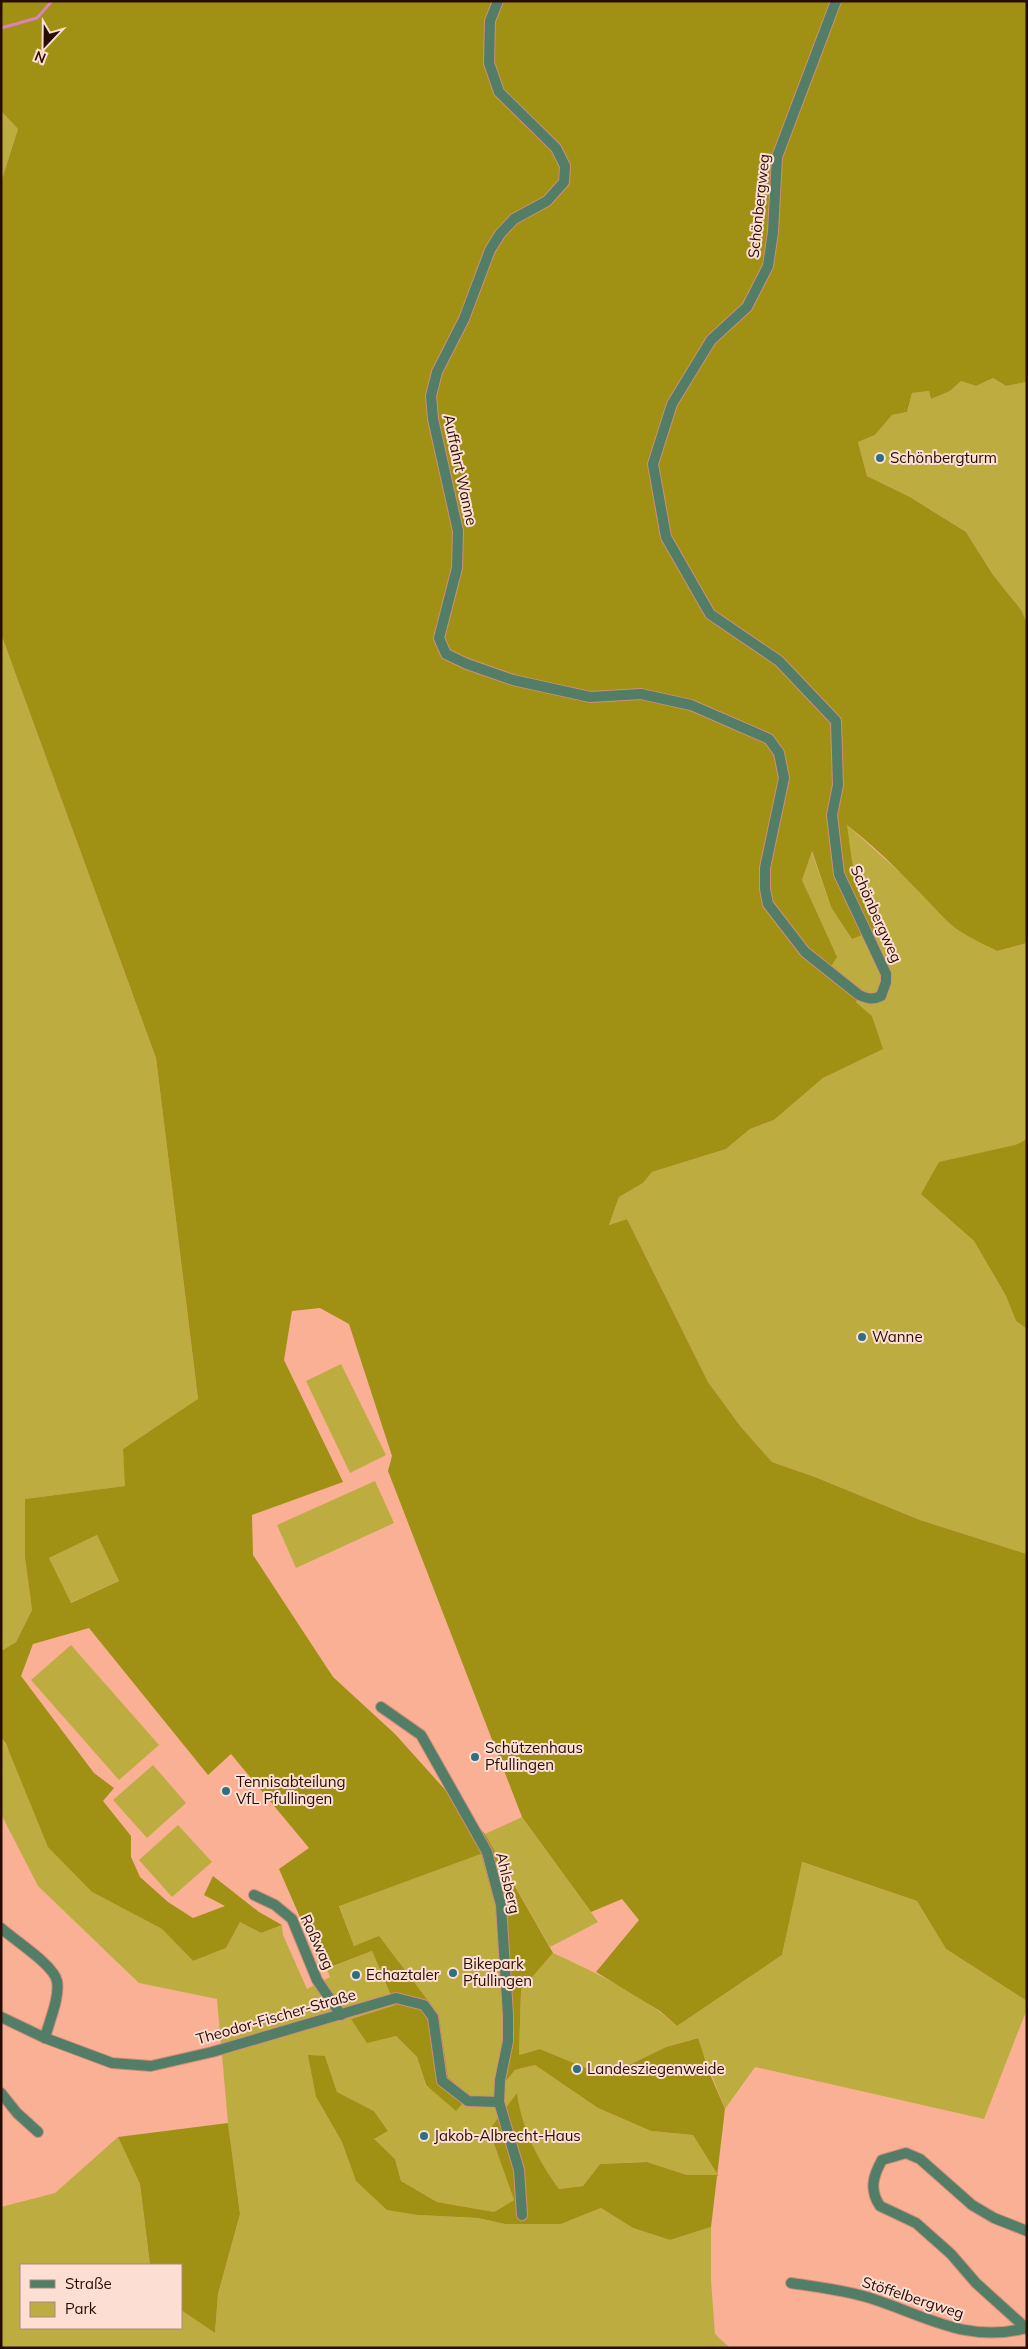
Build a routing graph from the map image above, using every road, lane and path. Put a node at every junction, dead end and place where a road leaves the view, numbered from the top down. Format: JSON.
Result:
{"nodes":[{"id":1,"x":498,"y":1,"type":"edge"},
{"id":2,"x":836,"y":1,"type":"edge"},
{"id":3,"x":881,"y":996,"type":"joint"},
{"id":4,"x":381,"y":1707,"type":"dead end"},
{"id":5,"x":254,"y":1895,"type":"dead end"},
{"id":6,"x":1,"y":1928,"type":"edge"},
{"id":7,"x":341,"y":2015,"type":"junction"},
{"id":8,"x":1,"y":2018,"type":"edge"},
{"id":9,"x":45,"y":2038,"type":"junction"},
{"id":10,"x":1,"y":2093,"type":"edge"},
{"id":11,"x":499,"y":2102,"type":"junction"},
{"id":12,"x":38,"y":2132,"type":"dead end"},
{"id":13,"x":522,"y":2215,"type":"dead end"},
{"id":14,"x":1027,"y":2231,"type":"edge"},
{"id":15,"x":791,"y":2283,"type":"dead end"},
{"id":16,"x":1026,"y":2329,"type":"edge"}],
"edges":[{"from":1,"to":3,"type":"street","name":"Auffahrt Wanne"},
{"from":2,"to":3,"type":"street","name":"Schönbergweg"},
{"from":4,"to":11,"type":"street","name":"Ahlsberg"},
{"from":5,"to":7,"type":"street","name":"Roßwag"},
{"from":6,"to":9,"type":"street"},
{"from":7,"to":9,"type":"street","name":"Theodor-Fischer-Straße"},
{"from":7,"to":11,"type":"street","name":"Theodor-Fischer-Straße"},
{"from":8,"to":9,"type":"street","name":"Theodor-Fischer-Straße"},
{"from":10,"to":12,"type":"street"},
{"from":11,"to":13,"type":"street"},
{"from":14,"to":16,"type":"street"},
{"from":15,"to":16,"type":"street","name":"Stöffelbergweg"}]}
